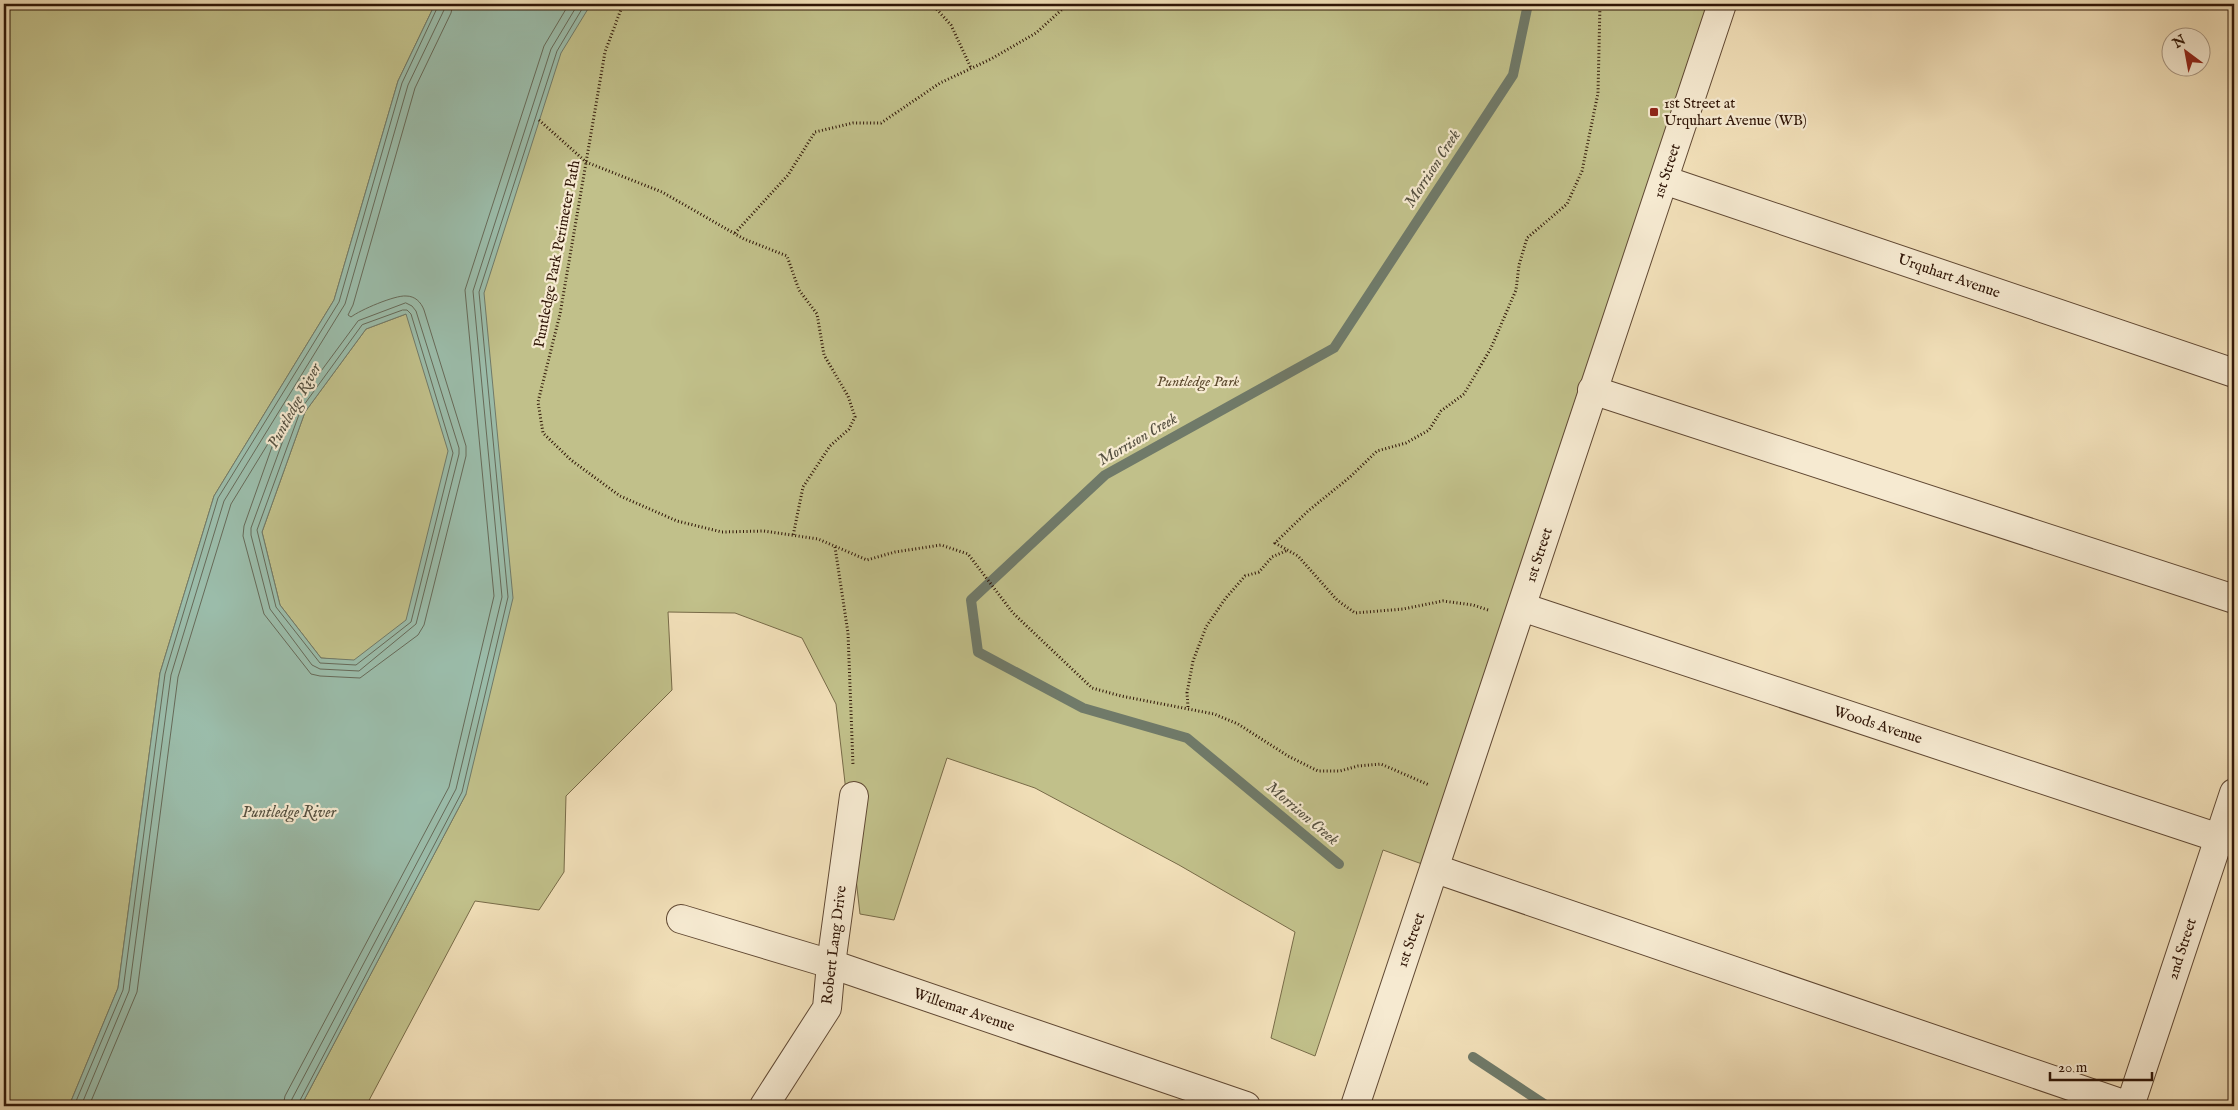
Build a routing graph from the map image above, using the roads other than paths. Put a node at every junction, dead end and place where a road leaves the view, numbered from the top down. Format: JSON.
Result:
{"nodes":[{"id":1,"x":1722,"y":4,"type":"edge"},
{"id":2,"x":1664,"y":180,"type":"junction"},
{"id":3,"x":2234,"y":373,"type":"edge"},
{"id":4,"x":1592,"y":390,"type":"junction"},
{"id":5,"x":2234,"y":599,"type":"edge"},
{"id":6,"x":1519,"y":613,"type":"junction"},
{"id":7,"x":2234,"y":792,"type":"edge"},
{"id":8,"x":854,"y":796,"type":"road end"},
{"id":9,"x":2227,"y":840,"type":"edge"},
{"id":10,"x":1436,"y":868,"type":"junction"},
{"id":11,"x":681,"y":919,"type":"dead end"},
{"id":12,"x":831,"y":964,"type":"junction"},
{"id":13,"x":764,"y":1106,"type":"edge"},
{"id":14,"x":1246,"y":1106,"type":"edge"},
{"id":15,"x":1355,"y":1106,"type":"edge"},
{"id":16,"x":2129,"y":1106,"type":"edge"}],
"edges":[{"from":1,"to":2,"type":"street","name":"1st Street"},
{"from":2,"to":3,"type":"street","name":"Urquhart Avenue"},
{"from":2,"to":4,"type":"street","name":"1st Street"},
{"from":4,"to":5,"type":"street"},
{"from":4,"to":6,"type":"street","name":"1st Street"},
{"from":6,"to":9,"type":"street","name":"Woods Avenue"},
{"from":6,"to":10,"type":"street","name":"1st Street"},
{"from":7,"to":9,"type":"street","name":"2nd Street"},
{"from":8,"to":12,"type":"street","name":"Robert Lang Drive"},
{"from":9,"to":16,"type":"street","name":"2nd Street"},
{"from":10,"to":15,"type":"street","name":"1st Street"},
{"from":10,"to":16,"type":"street"},
{"from":11,"to":12,"type":"street","name":"Willemar Avenue"},
{"from":12,"to":13,"type":"street","name":"Robert Lang Drive"},
{"from":12,"to":14,"type":"street","name":"Willemar Avenue"}]}
